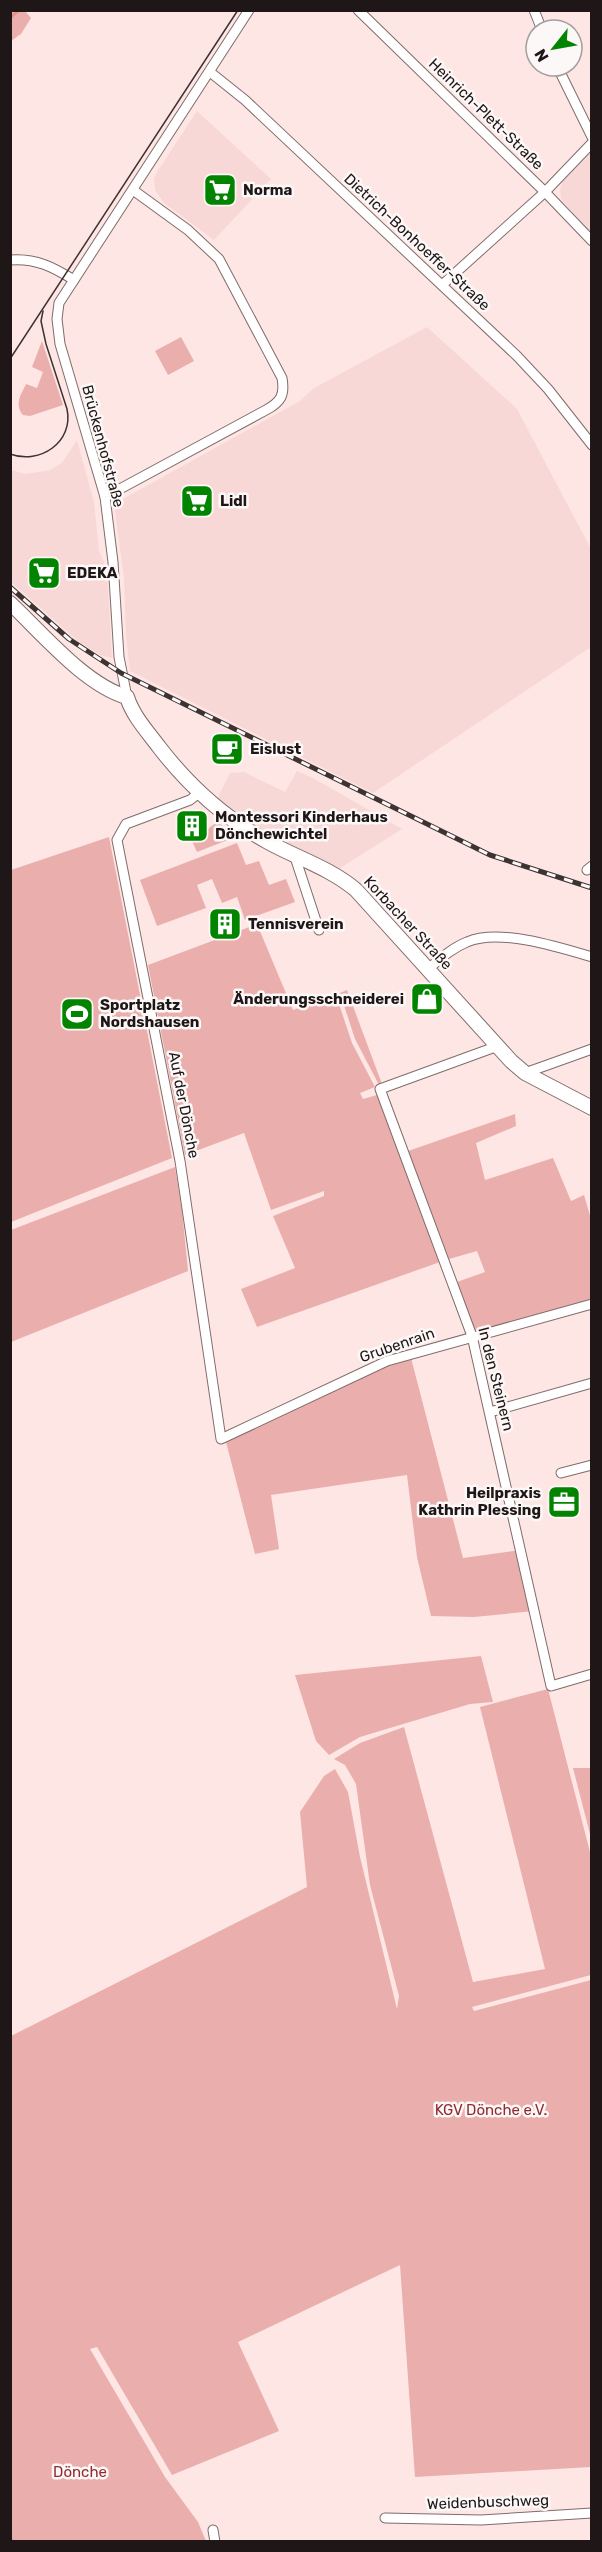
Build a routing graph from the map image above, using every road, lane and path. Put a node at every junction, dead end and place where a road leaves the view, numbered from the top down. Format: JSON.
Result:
{"nodes":[{"id":1,"x":249,"y":10,"type":"edge"},
{"id":2,"x":358,"y":10,"type":"edge"},
{"id":3,"x":210,"y":72,"type":"junction"},
{"id":4,"x":563,"y":78,"type":"edge"},
{"id":5,"x":591,"y":137,"type":"edge"},
{"id":6,"x":591,"y":143,"type":"edge"},
{"id":7,"x":133,"y":190,"type":"junction"},
{"id":8,"x":545,"y":192,"type":"junction"},
{"id":9,"x":591,"y":241,"type":"edge"},
{"id":10,"x":10,"y":260,"type":"edge"},
{"id":11,"x":74,"y":279,"type":"junction"},
{"id":12,"x":442,"y":285,"type":"junction"},
{"id":13,"x":591,"y":445,"type":"edge"},
{"id":14,"x":105,"y":497,"type":"junction"},
{"id":15,"x":10,"y":603,"type":"edge"},
{"id":16,"x":127,"y":697,"type":"junction"},
{"id":17,"x":200,"y":793,"type":"junction"},
{"id":18,"x":294,"y":854,"type":"junction"},
{"id":19,"x":319,"y":930,"type":"dead end"},
{"id":20,"x":591,"y":957,"type":"edge"},
{"id":21,"x":428,"y":969,"type":"junction"},
{"id":22,"x":498,"y":1046,"type":"junction"},
{"id":23,"x":591,"y":1049,"type":"edge"},
{"id":24,"x":525,"y":1073,"type":"junction"},
{"id":25,"x":591,"y":1108,"type":"edge"},
{"id":26,"x":591,"y":1304,"type":"edge"},
{"id":27,"x":472,"y":1336,"type":"junction"},
{"id":28,"x":591,"y":1383,"type":"edge"},
{"id":29,"x":490,"y":1412,"type":"junction"},
{"id":30,"x":221,"y":1439,"type":"joint"},
{"id":31,"x":591,"y":1465,"type":"edge"},
{"id":32,"x":561,"y":1473,"type":"dead end"},
{"id":33,"x":591,"y":1674,"type":"edge"},
{"id":34,"x":591,"y":2513,"type":"edge"},
{"id":35,"x":385,"y":2518,"type":"dead end"},
{"id":36,"x":213,"y":2530,"type":"dead end"},
{"id":37,"x":214,"y":2541,"type":"edge"}],
"edges":[{"from":1,"to":3,"type":"street","name":"Brückenhofstraße"},
{"from":2,"to":8,"type":"street","name":"Heinrich-Plett-Straße"},
{"from":3,"to":7,"type":"street","name":"Brückenhofstraße"},
{"from":3,"to":12,"type":"street","name":"Dietrich-Bonhoeffer-Straße"},
{"from":4,"to":5,"type":"street"},
{"from":6,"to":8,"type":"street"},
{"from":7,"to":11,"type":"street","name":"Brückenhofstraße"},
{"from":7,"to":14,"type":"street"},
{"from":8,"to":9,"type":"street","name":"Heinrich-Plett-Straße"},
{"from":8,"to":12,"type":"street"},
{"from":10,"to":11,"type":"street"},
{"from":11,"to":14,"type":"street","name":"Brückenhofstraße"},
{"from":12,"to":13,"type":"street","name":"Dietrich-Bonhoeffer-Straße"},
{"from":14,"to":16,"type":"street","name":"Brückenhofstraße"},
{"from":15,"to":16,"type":"street"},
{"from":16,"to":17,"type":"street","name":"Korbacher Straße"},
{"from":17,"to":18,"type":"street","name":"Korbacher Straße"},
{"from":17,"to":30,"type":"street","name":"Auf der Dönche"},
{"from":18,"to":19,"type":"street"},
{"from":18,"to":21,"type":"street","name":"Korbacher Straße"},
{"from":20,"to":21,"type":"street"},
{"from":21,"to":22,"type":"street","name":"Korbacher Straße"},
{"from":22,"to":24,"type":"street","name":"Korbacher Straße"},
{"from":22,"to":27,"type":"street","name":"In den Steinern"},
{"from":23,"to":24,"type":"street"},
{"from":24,"to":25,"type":"street","name":"Korbacher Straße"},
{"from":26,"to":27,"type":"street","name":"Grubenrain"},
{"from":27,"to":29,"type":"street","name":"In den Steinern"},
{"from":27,"to":30,"type":"street","name":"Grubenrain"},
{"from":28,"to":29,"type":"street"},
{"from":29,"to":33,"type":"street","name":"In den Steinern"},
{"from":31,"to":32,"type":"street"},
{"from":34,"to":35,"type":"street","name":"Weidenbuschweg"},
{"from":36,"to":37,"type":"street"}]}
